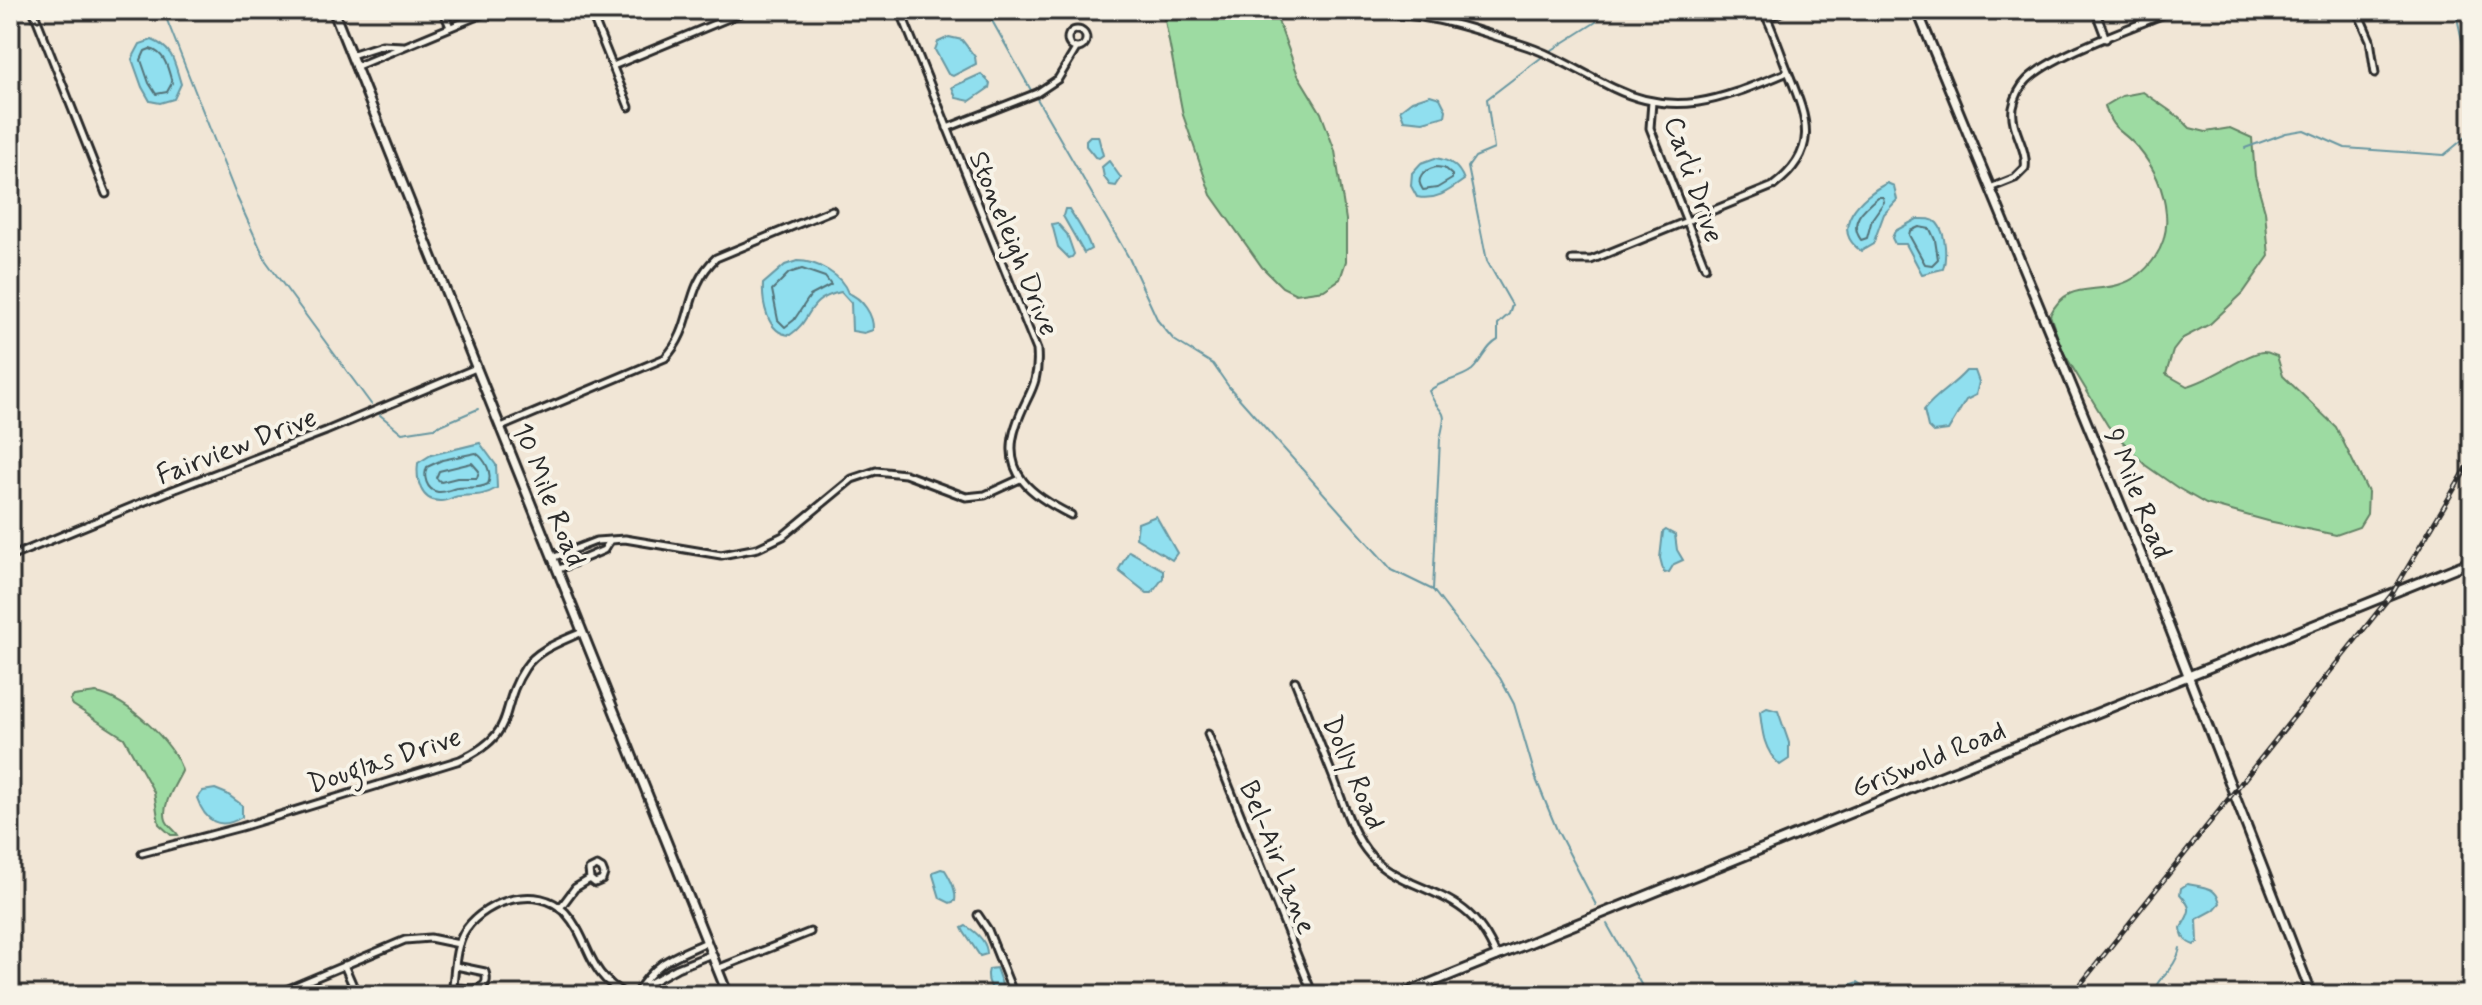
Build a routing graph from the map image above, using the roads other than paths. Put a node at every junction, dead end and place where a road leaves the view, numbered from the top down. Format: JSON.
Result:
{"nodes":[{"id":1,"x":33,"y":10,"type":"edge"},
{"id":2,"x":333,"y":10,"type":"edge"},
{"id":3,"x":443,"y":10,"type":"edge"},
{"id":4,"x":492,"y":10,"type":"edge"},
{"id":5,"x":590,"y":10,"type":"edge"},
{"id":6,"x":748,"y":10,"type":"edge"},
{"id":7,"x":900,"y":10,"type":"edge"},
{"id":8,"x":1366,"y":10,"type":"edge"},
{"id":9,"x":1448,"y":10,"type":"edge"},
{"id":10,"x":1763,"y":10,"type":"edge"},
{"id":11,"x":1785,"y":10,"type":"edge"},
{"id":12,"x":1917,"y":10,"type":"edge"},
{"id":13,"x":2095,"y":10,"type":"edge"},
{"id":14,"x":2174,"y":10,"type":"edge"},
{"id":15,"x":2357,"y":10,"type":"edge"},
{"id":16,"x":1767,"y":18,"type":"junction"},
{"id":17,"x":1446,"y":22,"type":"junction"},
{"id":18,"x":450,"y":27,"type":"junction"},
{"id":19,"x":2106,"y":39,"type":"junction"},
{"id":20,"x":404,"y":46,"type":"junction"},
{"id":21,"x":1076,"y":49,"type":"dead end"},
{"id":22,"x":350,"y":55,"type":"junction"},
{"id":23,"x":613,"y":66,"type":"junction"},
{"id":24,"x":355,"y":67,"type":"junction"},
{"id":25,"x":1788,"y":72,"type":"junction"},
{"id":26,"x":2375,"y":73,"type":"dead end"},
{"id":27,"x":1652,"y":102,"type":"junction"},
{"id":28,"x":629,"y":107,"type":"dead end"},
{"id":29,"x":947,"y":128,"type":"junction"},
{"id":30,"x":1990,"y":188,"type":"junction"},
{"id":31,"x":106,"y":194,"type":"dead end"},
{"id":32,"x":832,"y":210,"type":"dead end"},
{"id":33,"x":1687,"y":223,"type":"junction"},
{"id":34,"x":1572,"y":260,"type":"dead end"},
{"id":35,"x":1705,"y":267,"type":"dead end"},
{"id":36,"x":476,"y":368,"type":"junction"},
{"id":37,"x":500,"y":427,"type":"junction"},
{"id":38,"x":1020,"y":479,"type":"junction"},
{"id":39,"x":1071,"y":515,"type":"dead end"},
{"id":40,"x":609,"y":542,"type":"junction"},
{"id":41,"x":10,"y":557,"type":"edge"},
{"id":42,"x":552,"y":558,"type":"junction"},
{"id":43,"x":2472,"y":561,"type":"edge"},
{"id":44,"x":557,"y":570,"type":"junction"},
{"id":45,"x":582,"y":632,"type":"junction"},
{"id":46,"x":2189,"y":676,"type":"junction"},
{"id":47,"x":1295,"y":681,"type":"dead end"},
{"id":48,"x":1208,"y":734,"type":"dead end"},
{"id":49,"x":142,"y":853,"type":"dead end"},
{"id":50,"x":590,"y":879,"type":"dead end"},
{"id":51,"x":560,"y":908,"type":"junction"},
{"id":52,"x":978,"y":915,"type":"dead end"},
{"id":53,"x":810,"y":932,"type":"dead end"},
{"id":54,"x":707,"y":942,"type":"junction"},
{"id":55,"x":459,"y":944,"type":"junction"},
{"id":56,"x":712,"y":954,"type":"junction"},
{"id":57,"x":1497,"y":957,"type":"junction"},
{"id":58,"x":344,"y":965,"type":"junction"},
{"id":59,"x":456,"y":966,"type":"junction"},
{"id":60,"x":717,"y":969,"type":"junction"},
{"id":61,"x":452,"y":992,"type":"edge"},
{"id":62,"x":636,"y":992,"type":"edge"},
{"id":63,"x":274,"y":995,"type":"edge"},
{"id":64,"x":357,"y":995,"type":"edge"},
{"id":65,"x":627,"y":995,"type":"edge"},
{"id":66,"x":728,"y":995,"type":"edge"},
{"id":67,"x":1014,"y":995,"type":"edge"},
{"id":68,"x":1313,"y":995,"type":"edge"},
{"id":69,"x":1401,"y":995,"type":"edge"},
{"id":70,"x":2312,"y":995,"type":"edge"}],
"edges":[{"from":1,"to":31,"type":"street"},
{"from":2,"to":22,"type":"street","name":"10 Mile Road"},
{"from":3,"to":18,"type":"street"},
{"from":4,"to":18,"type":"street"},
{"from":5,"to":23,"type":"street"},
{"from":6,"to":23,"type":"street"},
{"from":7,"to":29,"type":"street","name":"Stoneleigh Drive"},
{"from":8,"to":17,"type":"street"},
{"from":9,"to":17,"type":"street"},
{"from":10,"to":16,"type":"street"},
{"from":11,"to":16,"type":"street"},
{"from":12,"to":30,"type":"street","name":"9 Mile Road"},
{"from":13,"to":19,"type":"street"},
{"from":14,"to":19,"type":"street"},
{"from":15,"to":26,"type":"street"},
{"from":16,"to":25,"type":"street"},
{"from":17,"to":27,"type":"street"},
{"from":18,"to":20,"type":"street"},
{"from":19,"to":30,"type":"street"},
{"from":20,"to":22,"type":"street"},
{"from":20,"to":24,"type":"street"},
{"from":21,"to":29,"type":"street"},
{"from":22,"to":24,"type":"street","name":"10 Mile Road"},
{"from":23,"to":28,"type":"street"},
{"from":24,"to":36,"type":"street","name":"10 Mile Road"},
{"from":25,"to":27,"type":"street"},
{"from":25,"to":33,"type":"street"},
{"from":27,"to":33,"type":"street","name":"Carli Drive"},
{"from":29,"to":38,"type":"street","name":"Stoneleigh Drive"},
{"from":30,"to":46,"type":"street","name":"9 Mile Road"},
{"from":32,"to":37,"type":"street"},
{"from":33,"to":34,"type":"street"},
{"from":33,"to":35,"type":"street","name":"Carli Drive"},
{"from":36,"to":37,"type":"street","name":"10 Mile Road"},
{"from":36,"to":41,"type":"street","name":"Fairview Drive"},
{"from":37,"to":42,"type":"street","name":"10 Mile Road"},
{"from":38,"to":39,"type":"street"},
{"from":38,"to":40,"type":"street"},
{"from":40,"to":42,"type":"street"},
{"from":40,"to":44,"type":"street"},
{"from":42,"to":44,"type":"street","name":"10 Mile Road"},
{"from":43,"to":46,"type":"street","name":"Griswold Road"},
{"from":44,"to":45,"type":"street","name":"10 Mile Road"},
{"from":45,"to":49,"type":"street","name":"Douglas Drive"},
{"from":45,"to":54,"type":"street","name":"10 Mile Road"},
{"from":46,"to":57,"type":"street","name":"Griswold Road"},
{"from":46,"to":70,"type":"street","name":"9 Mile Road"},
{"from":47,"to":57,"type":"street","name":"Dolly Road"},
{"from":48,"to":68,"type":"street","name":"Bel-Air Lane"},
{"from":50,"to":51,"type":"street"},
{"from":51,"to":55,"type":"street"},
{"from":51,"to":65,"type":"street"},
{"from":52,"to":67,"type":"street"},
{"from":53,"to":60,"type":"street"},
{"from":54,"to":56,"type":"street","name":"10 Mile Road"},
{"from":54,"to":62,"type":"street"},
{"from":55,"to":58,"type":"street"},
{"from":55,"to":59,"type":"street"},
{"from":56,"to":60,"type":"street","name":"10 Mile Road"},
{"from":56,"to":62,"type":"street"},
{"from":57,"to":69,"type":"street","name":"Griswold Road"},
{"from":58,"to":63,"type":"street"},
{"from":58,"to":64,"type":"street"},
{"from":59,"to":61,"type":"street"},
{"from":59,"to":61,"type":"street"},
{"from":60,"to":66,"type":"street","name":"10 Mile Road"}]}
